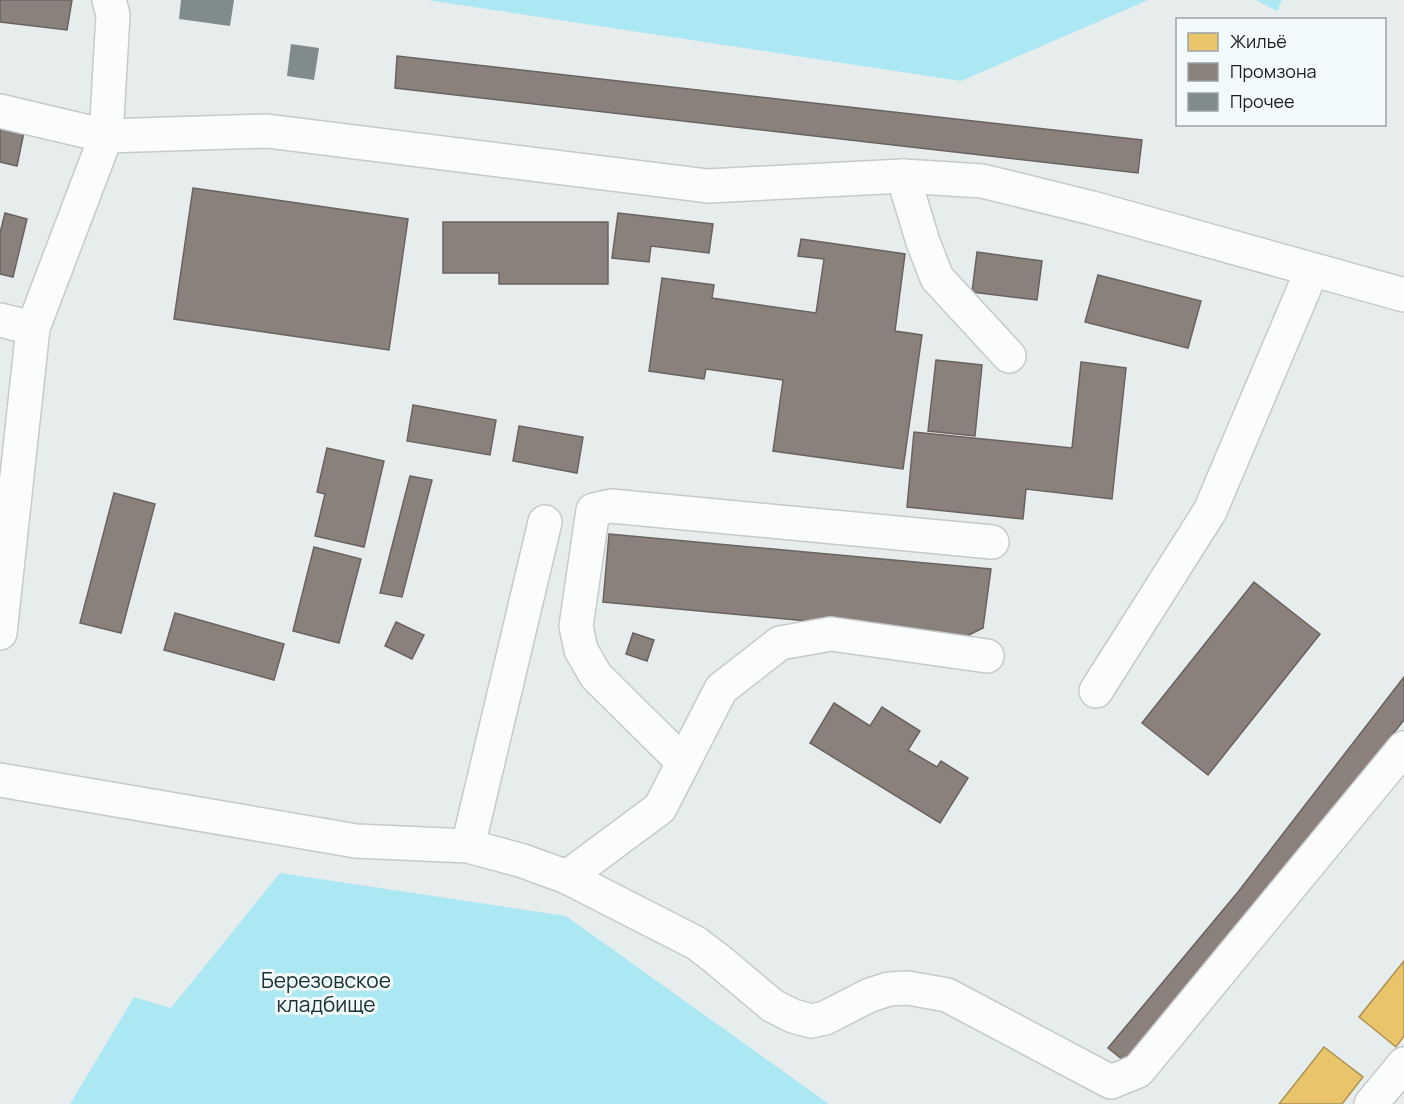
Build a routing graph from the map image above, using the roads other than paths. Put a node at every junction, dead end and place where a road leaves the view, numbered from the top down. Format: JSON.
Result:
{"nodes":[{"id":1,"x":109,"y":0,"type":"edge"},
{"id":2,"x":0,"y":111,"type":"edge"},
{"id":3,"x":106,"y":136,"type":"junction"},
{"id":4,"x":903,"y":176,"type":"junction"},
{"id":5,"x":1312,"y":270,"type":"junction"},
{"id":6,"x":1404,"y":296,"type":"edge"},
{"id":7,"x":0,"y":320,"type":"edge"},
{"id":8,"x":33,"y":328,"type":"junction"},
{"id":9,"x":1009,"y":356,"type":"dead end"},
{"id":10,"x":545,"y":522,"type":"dead end"},
{"id":11,"x":992,"y":542,"type":"dead end"},
{"id":12,"x":0,"y":633,"type":"edge"},
{"id":13,"x":987,"y":656,"type":"dead end"},
{"id":14,"x":1096,"y":691,"type":"dead end"},
{"id":15,"x":1404,"y":748,"type":"edge"},
{"id":16,"x":682,"y":761,"type":"junction"},
{"id":17,"x":0,"y":780,"type":"edge"},
{"id":18,"x":468,"y":846,"type":"junction"},
{"id":19,"x":567,"y":877,"type":"junction"},
{"id":20,"x":1404,"y":1064,"type":"edge"},
{"id":21,"x":1371,"y":1104,"type":"edge"}],
"edges":[{"from":1,"to":3,"type":"street"},
{"from":2,"to":3,"type":"street"},
{"from":3,"to":4,"type":"street"},
{"from":3,"to":8,"type":"street"},
{"from":4,"to":5,"type":"street"},
{"from":4,"to":9,"type":"street"},
{"from":5,"to":6,"type":"street"},
{"from":5,"to":14,"type":"street"},
{"from":7,"to":8,"type":"street"},
{"from":8,"to":12,"type":"street"},
{"from":10,"to":18,"type":"street"},
{"from":11,"to":16,"type":"street"},
{"from":13,"to":16,"type":"street"},
{"from":15,"to":19,"type":"street"},
{"from":16,"to":19,"type":"street"},
{"from":17,"to":18,"type":"street"},
{"from":18,"to":19,"type":"street"},
{"from":20,"to":21,"type":"street"}]}
